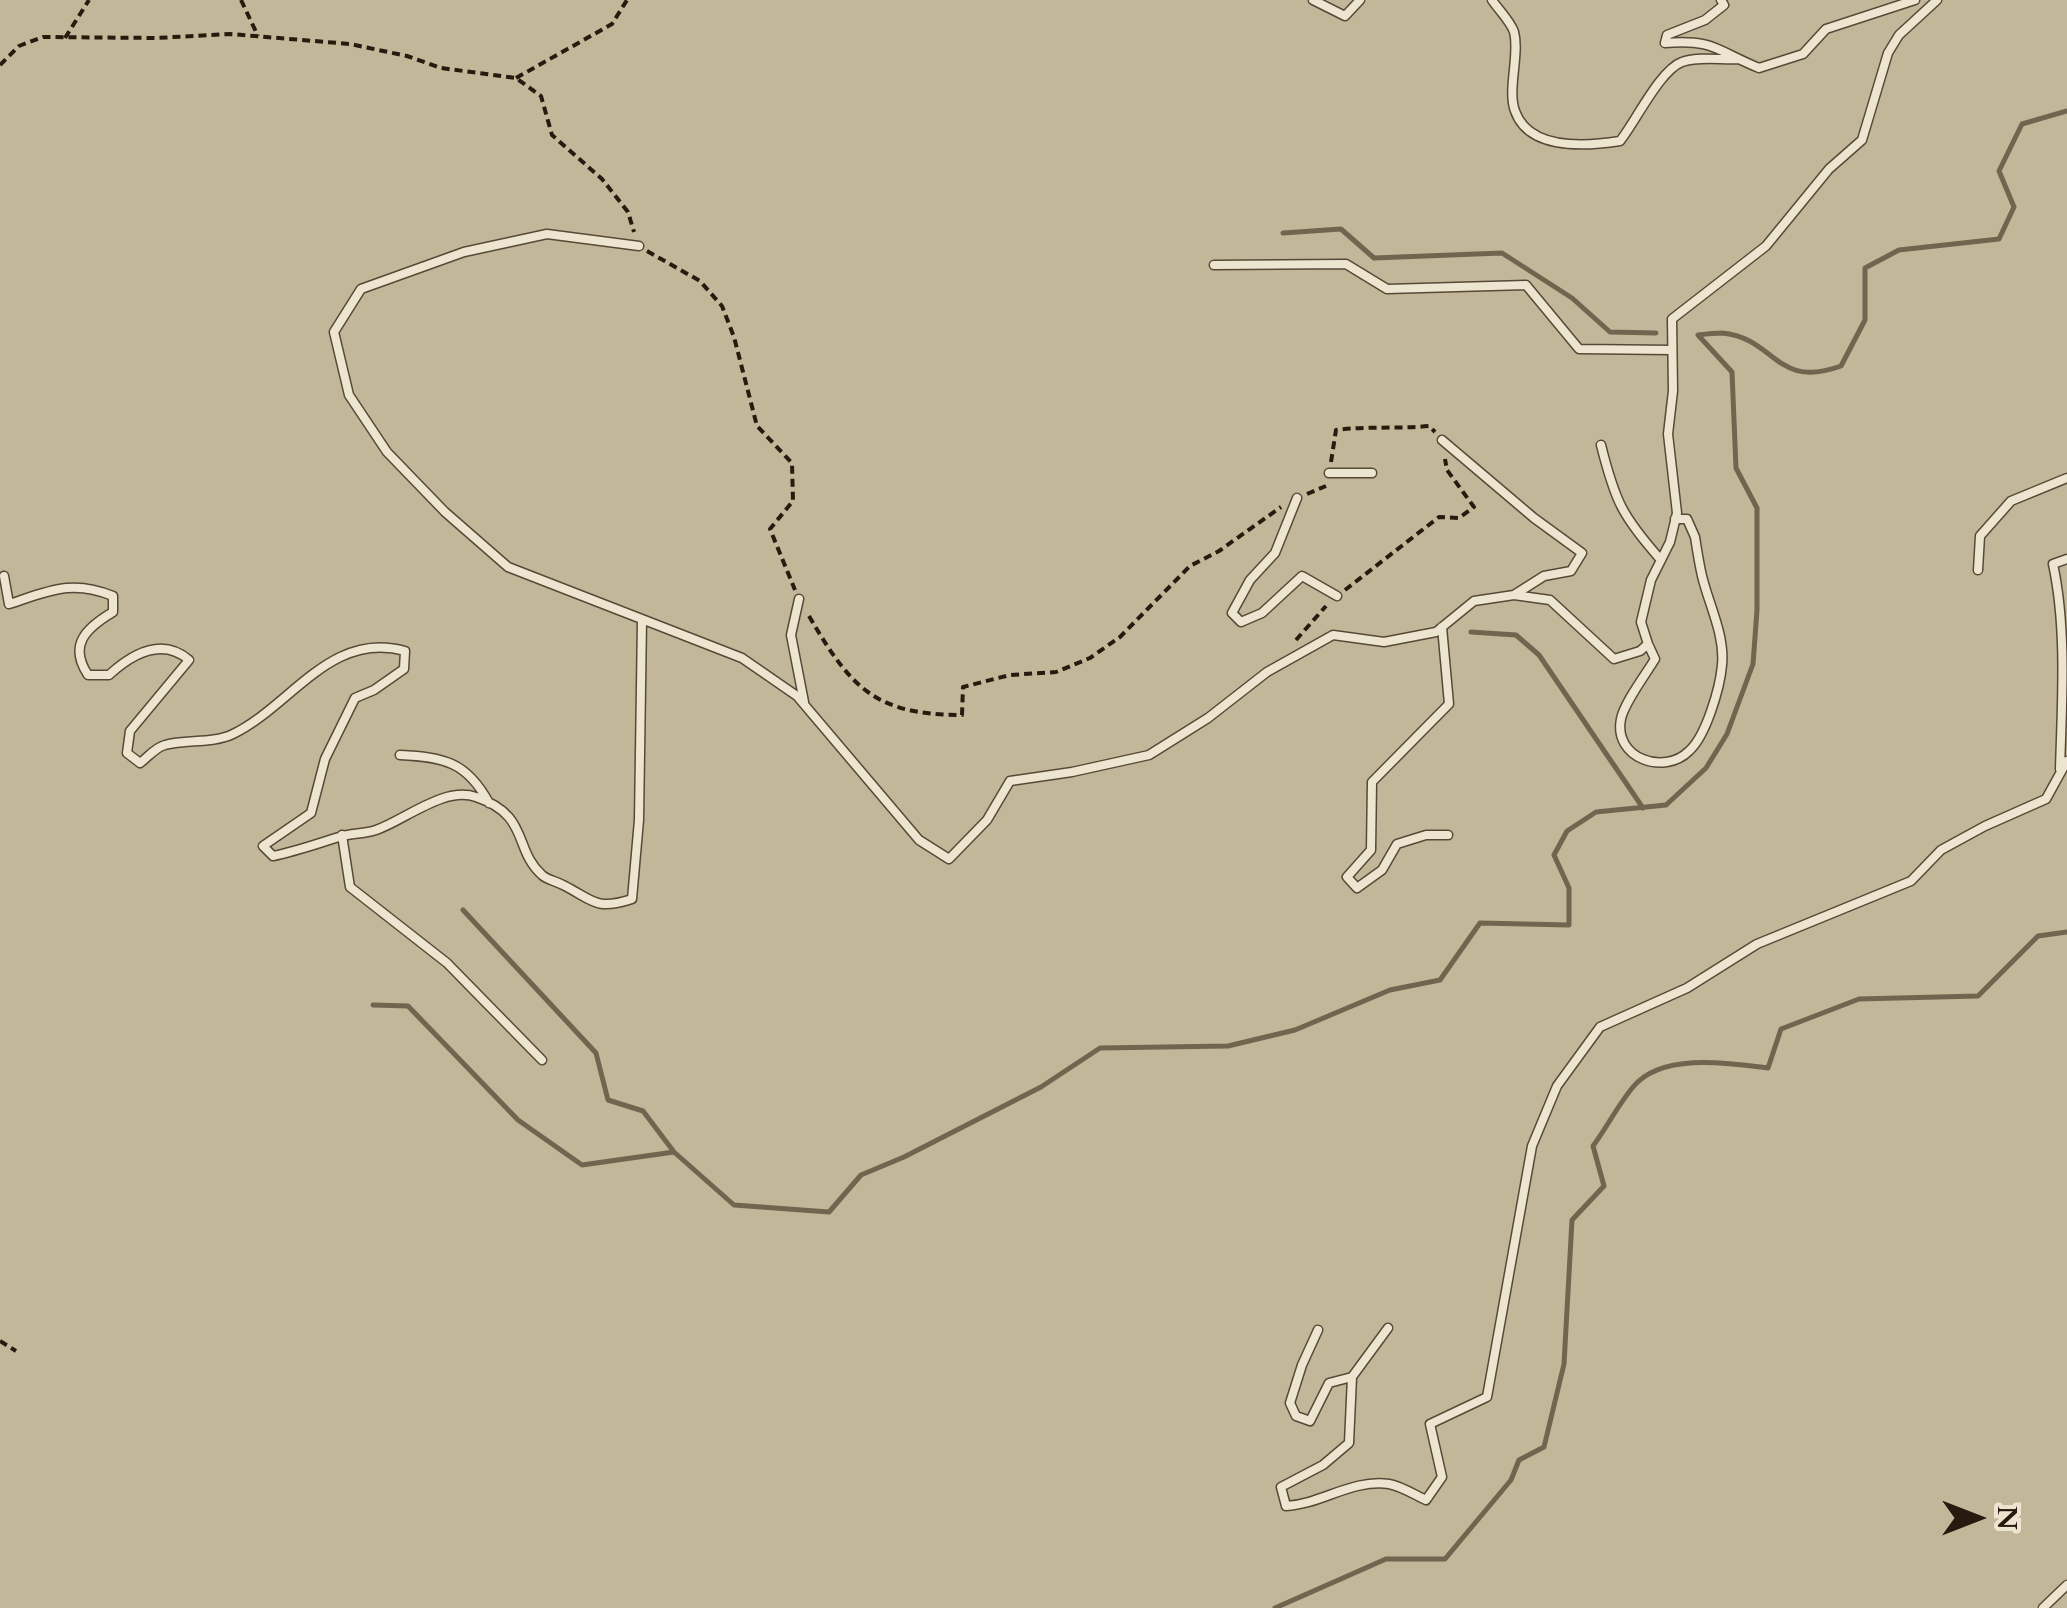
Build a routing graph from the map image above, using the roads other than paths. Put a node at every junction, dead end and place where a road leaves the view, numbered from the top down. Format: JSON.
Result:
{"nodes":[{"id":1,"x":1313,"y":0,"type":"edge"},
{"id":2,"x":1360,"y":0,"type":"edge"},
{"id":3,"x":1492,"y":0,"type":"edge"},
{"id":4,"x":1721,"y":0,"type":"edge"},
{"id":5,"x":1915,"y":0,"type":"edge"},
{"id":6,"x":1937,"y":0,"type":"edge"},
{"id":7,"x":1738,"y":60,"type":"junction"},
{"id":8,"x":640,"y":246,"type":"road end"},
{"id":9,"x":1214,"y":266,"type":"dead end"},
{"id":10,"x":1672,"y":350,"type":"junction"},
{"id":11,"x":1442,"y":440,"type":"road end"},
{"id":12,"x":1601,"y":444,"type":"dead end"},
{"id":13,"x":1372,"y":473,"type":"dead end"},
{"id":14,"x":1328,"y":474,"type":"road end"},
{"id":15,"x":2067,"y":478,"type":"edge"},
{"id":16,"x":1296,"y":498,"type":"road end"},
{"id":17,"x":1676,"y":518,"type":"junction"},
{"id":18,"x":2067,"y":559,"type":"edge"},
{"id":19,"x":1661,"y":560,"type":"junction"},
{"id":20,"x":1978,"y":570,"type":"dead end"},
{"id":21,"x":4,"y":576,"type":"dead end"},
{"id":22,"x":1514,"y":595,"type":"junction"},
{"id":23,"x":1338,"y":596,"type":"road end"},
{"id":24,"x":799,"y":599,"type":"road end"},
{"id":25,"x":642,"y":620,"type":"junction"},
{"id":26,"x":1442,"y":627,"type":"junction"},
{"id":27,"x":1648,"y":644,"type":"junction"},
{"id":28,"x":805,"y":705,"type":"junction"},
{"id":29,"x":400,"y":754,"type":"dead end"},
{"id":30,"x":2065,"y":767,"type":"edge"},
{"id":31,"x":489,"y":803,"type":"junction"},
{"id":32,"x":1448,"y":835,"type":"dead end"},
{"id":33,"x":342,"y":836,"type":"junction"},
{"id":34,"x":542,"y":1060,"type":"dead end"},
{"id":35,"x":1388,"y":1328,"type":"dead end"},
{"id":36,"x":1318,"y":1330,"type":"dead end"},
{"id":37,"x":1352,"y":1377,"type":"junction"},
{"id":38,"x":2067,"y":1584,"type":"edge"},
{"id":39,"x":2043,"y":1608,"type":"edge"}],
"edges":[{"from":1,"to":2,"type":"lane"},
{"from":3,"to":7,"type":"lane"},
{"from":4,"to":7,"type":"lane"},
{"from":5,"to":7,"type":"lane"},
{"from":6,"to":10,"type":"lane"},
{"from":8,"to":25,"type":"lane"},
{"from":9,"to":10,"type":"lane"},
{"from":10,"to":17,"type":"lane"},
{"from":11,"to":22,"type":"lane"},
{"from":12,"to":19,"type":"lane"},
{"from":13,"to":14,"type":"lane"},
{"from":15,"to":20,"type":"lane"},
{"from":16,"to":23,"type":"lane"},
{"from":17,"to":19,"type":"lane"},
{"from":17,"to":27,"type":"lane"},
{"from":18,"to":30,"type":"lane"},
{"from":19,"to":27,"type":"lane"},
{"from":21,"to":33,"type":"lane"},
{"from":22,"to":26,"type":"lane"},
{"from":22,"to":27,"type":"lane"},
{"from":24,"to":28,"type":"lane"},
{"from":25,"to":28,"type":"lane"},
{"from":25,"to":31,"type":"lane"},
{"from":26,"to":28,"type":"lane"},
{"from":26,"to":32,"type":"lane"},
{"from":29,"to":31,"type":"lane"},
{"from":30,"to":37,"type":"lane"},
{"from":31,"to":33,"type":"lane"},
{"from":33,"to":34,"type":"lane"},
{"from":35,"to":37,"type":"lane"},
{"from":36,"to":37,"type":"lane"},
{"from":38,"to":39,"type":"lane"}]}
